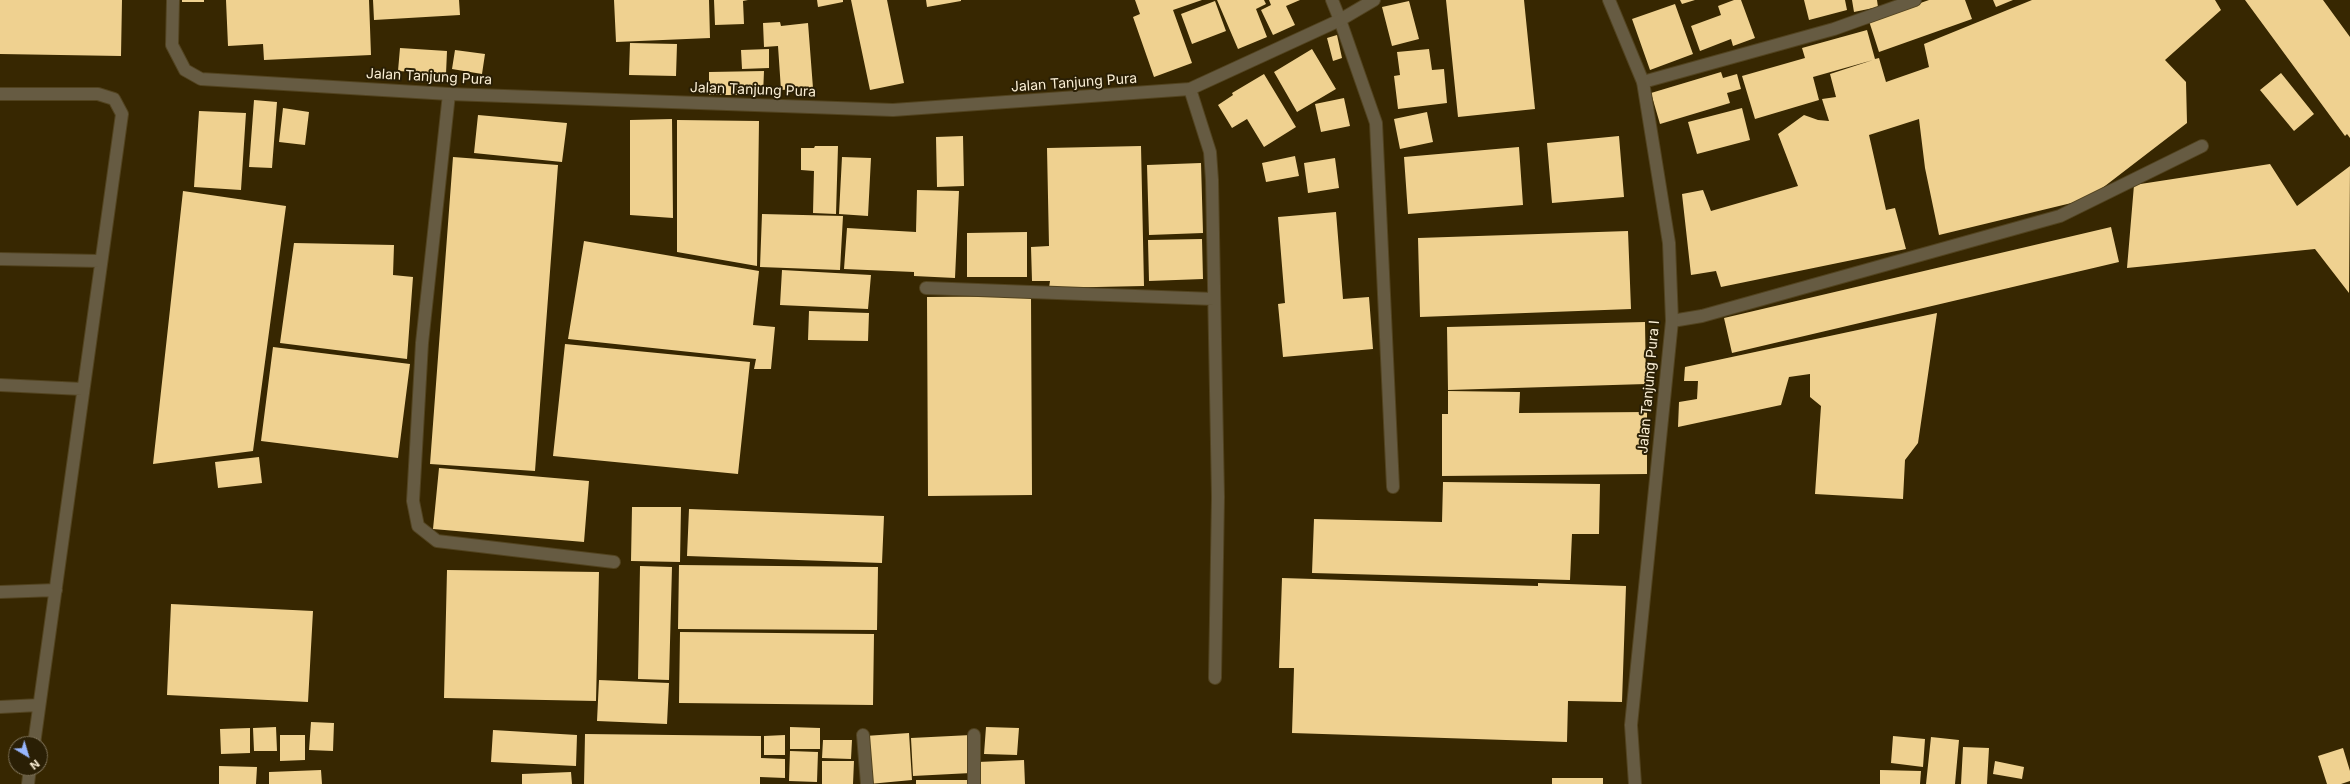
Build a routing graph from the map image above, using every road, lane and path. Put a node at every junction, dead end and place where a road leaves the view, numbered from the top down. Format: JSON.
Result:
{"nodes":[{"id":1,"x":173,"y":0,"type":"edge"},
{"id":2,"x":1332,"y":0,"type":"edge"},
{"id":3,"x":1374,"y":0,"type":"edge"},
{"id":4,"x":1609,"y":0,"type":"edge"},
{"id":5,"x":1916,"y":0,"type":"edge"},
{"id":6,"x":1340,"y":20,"type":"junction"},
{"id":7,"x":1643,"y":82,"type":"junction"},
{"id":8,"x":1190,"y":90,"type":"junction"},
{"id":9,"x":0,"y":94,"type":"edge"},
{"id":10,"x":449,"y":94,"type":"junction"},
{"id":11,"x":2202,"y":146,"type":"dead end"},
{"id":12,"x":0,"y":260,"type":"edge"},
{"id":13,"x":100,"y":261,"type":"junction"},
{"id":14,"x":926,"y":288,"type":"dead end"},
{"id":15,"x":1214,"y":299,"type":"junction"},
{"id":16,"x":1672,"y":321,"type":"junction"},
{"id":17,"x":0,"y":385,"type":"edge"},
{"id":18,"x":82,"y":389,"type":"junction"},
{"id":19,"x":1393,"y":487,"type":"dead end"},
{"id":20,"x":614,"y":562,"type":"dead end"},
{"id":21,"x":56,"y":590,"type":"junction"},
{"id":22,"x":0,"y":592,"type":"edge"},
{"id":23,"x":1215,"y":678,"type":"dead end"},
{"id":24,"x":39,"y":705,"type":"junction"},
{"id":25,"x":0,"y":707,"type":"edge"},
{"id":26,"x":863,"y":735,"type":"dead end"},
{"id":27,"x":974,"y":735,"type":"dead end"},
{"id":28,"x":35,"y":736,"type":"edge"},
{"id":29,"x":867,"y":784,"type":"edge"},
{"id":30,"x":974,"y":784,"type":"edge"},
{"id":31,"x":1635,"y":784,"type":"edge"}],
"edges":[{"from":1,"to":10,"type":"street","name":"Jalan Tanjung Pura"},
{"from":2,"to":6,"type":"street"},
{"from":3,"to":6,"type":"street","name":"Jalan Tanjung Pura"},
{"from":4,"to":7,"type":"street","name":"Jalan Tanjung Pura I"},
{"from":5,"to":7,"type":"street"},
{"from":6,"to":8,"type":"street","name":"Jalan Tanjung Pura"},
{"from":6,"to":19,"type":"street"},
{"from":7,"to":16,"type":"street","name":"Jalan Tanjung Pura I"},
{"from":8,"to":10,"type":"street","name":"Jalan Tanjung Pura"},
{"from":8,"to":15,"type":"street"},
{"from":9,"to":13,"type":"street"},
{"from":10,"to":20,"type":"street"},
{"from":11,"to":16,"type":"street"},
{"from":12,"to":13,"type":"street"},
{"from":13,"to":18,"type":"street"},
{"from":14,"to":15,"type":"street"},
{"from":15,"to":23,"type":"street"},
{"from":16,"to":31,"type":"street","name":"Jalan Tanjung Pura I"},
{"from":17,"to":18,"type":"street"},
{"from":18,"to":21,"type":"street"},
{"from":21,"to":22,"type":"street"},
{"from":21,"to":24,"type":"street"},
{"from":24,"to":25,"type":"street"},
{"from":24,"to":28,"type":"street"},
{"from":26,"to":29,"type":"street"},
{"from":27,"to":30,"type":"street"}]}
